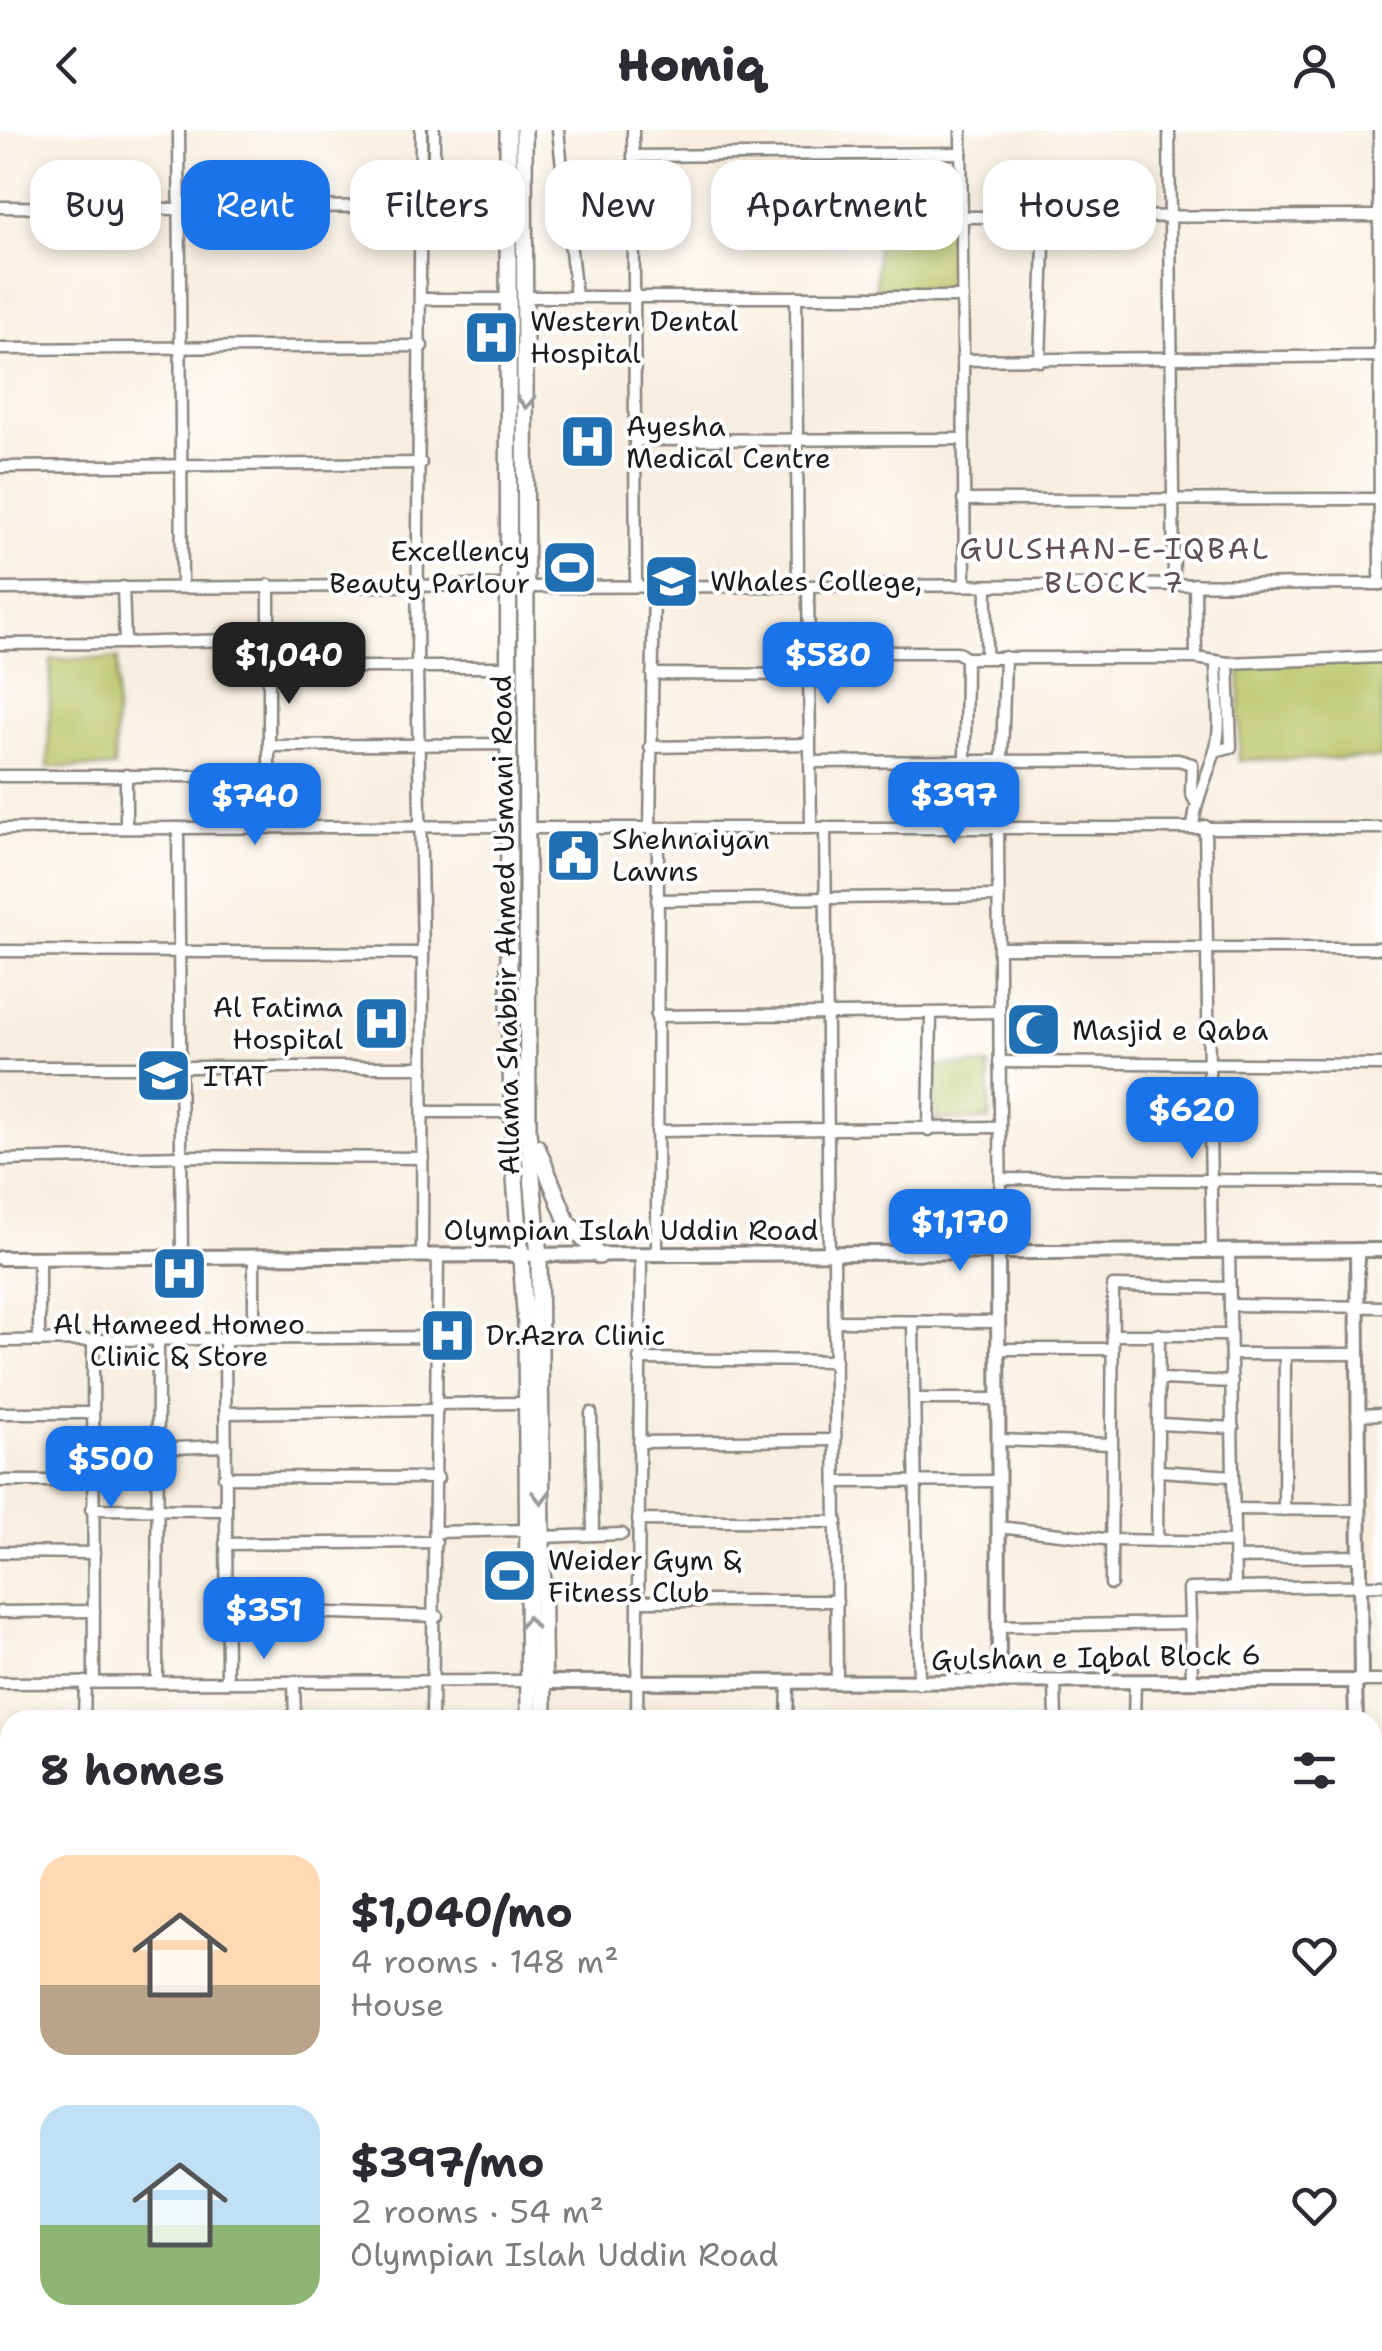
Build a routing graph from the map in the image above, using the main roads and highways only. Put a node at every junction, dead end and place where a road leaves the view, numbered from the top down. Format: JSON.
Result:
{"nodes":[{"id":1,"x":508,"y":130,"type":"edge"},
{"id":2,"x":524,"y":130,"type":"edge"},
{"id":3,"x":518,"y":586,"type":"junction"},
{"id":4,"x":518,"y":827,"type":"junction"},
{"id":5,"x":528,"y":1130,"type":"junction"},
{"id":6,"x":599,"y":1256,"type":"road end"},
{"id":7,"x":536,"y":1681,"type":"junction"},
{"id":8,"x":531,"y":1710,"type":"edge"},
{"id":9,"x":542,"y":1710,"type":"edge"}],
"edges":[{"from":1,"to":3,"type":"main road","name":"Allama Shabbir Ahmed Usmani Road"},
{"from":2,"to":3,"type":"main road","name":"Allama Shabbir Ahmed Usmani Road","one_way":true},
{"from":3,"to":4,"type":"main road","name":"Allama Shabbir Ahmed Usmani Road"},
{"from":3,"to":4,"type":"main road","name":"Allama Shabbir Ahmed Usmani Road"},
{"from":4,"to":5,"type":"main road","name":"Allama Shabbir Ahmed Usmani Road"},
{"from":7,"to":4,"type":"main road","name":"Allama Shabbir Ahmed Usmani Road","one_way":true},
{"from":5,"to":6,"type":"main road"},
{"from":5,"to":7,"type":"main road","name":"Allama Shabbir Ahmed Usmani Road","one_way":true},
{"from":7,"to":8,"type":"main road","name":"Allama Shabbir Ahmed Usmani Road"},
{"from":7,"to":9,"type":"main road","name":"Allama Shabbir Ahmed Usmani Road"}]}
